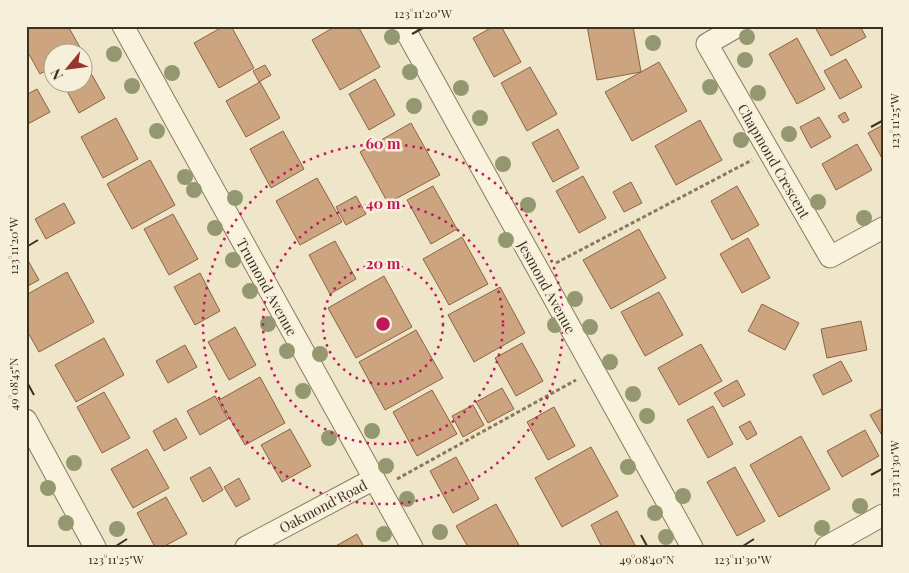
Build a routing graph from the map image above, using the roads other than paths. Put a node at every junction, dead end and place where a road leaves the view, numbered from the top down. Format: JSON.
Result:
{"nodes":[{"id":1,"x":122,"y":26,"type":"edge"},
{"id":2,"x":403,"y":26,"type":"edge"},
{"id":3,"x":738,"y":26,"type":"edge"},
{"id":4,"x":883,"y":228,"type":"edge"},
{"id":5,"x":26,"y":420,"type":"edge"},
{"id":6,"x":377,"y":484,"type":"junction"},
{"id":7,"x":883,"y":515,"type":"edge"},
{"id":8,"x":95,"y":547,"type":"edge"},
{"id":9,"x":246,"y":547,"type":"edge"},
{"id":10,"x":412,"y":547,"type":"edge"},
{"id":11,"x":692,"y":547,"type":"edge"},
{"id":12,"x":826,"y":547,"type":"edge"}],
"edges":[{"from":1,"to":6,"type":"street","name":"Trumond Avenue"},
{"from":2,"to":11,"type":"street","name":"Jesmond Avenue"},
{"from":3,"to":4,"type":"street","name":"Chapmond Crescent"},
{"from":5,"to":8,"type":"street"},
{"from":6,"to":9,"type":"street","name":"Oakmond Road"},
{"from":6,"to":10,"type":"street","name":"Trumond Avenue"},
{"from":7,"to":12,"type":"street"}]}
